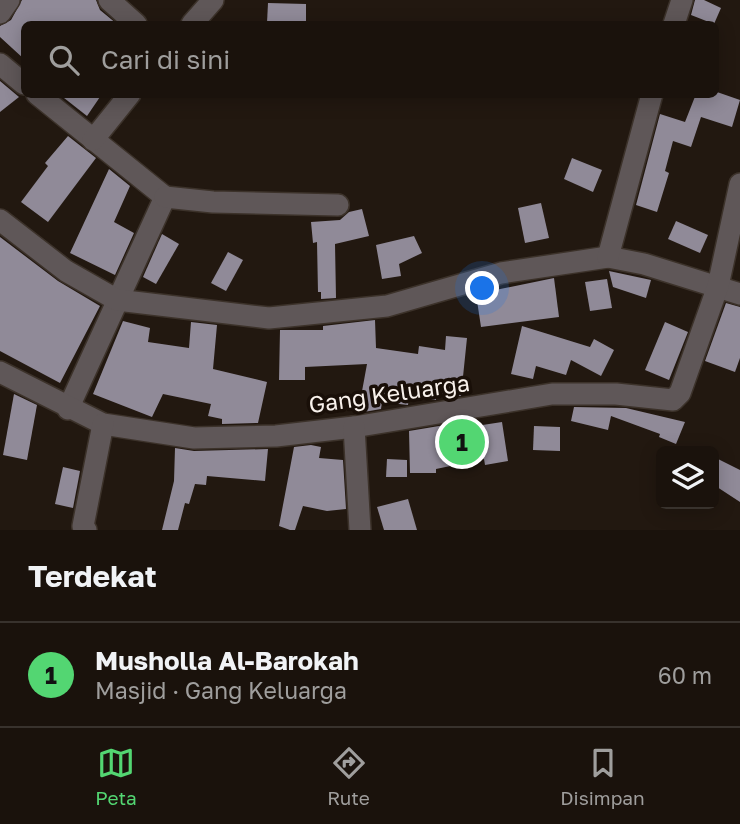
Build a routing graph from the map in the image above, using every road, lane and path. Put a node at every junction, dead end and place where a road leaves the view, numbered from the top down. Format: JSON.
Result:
{"nodes":[{"id":1,"x":9,"y":0,"type":"edge"},
{"id":2,"x":213,"y":0,"type":"edge"},
{"id":3,"x":682,"y":0,"type":"edge"},
{"id":4,"x":0,"y":13,"type":"edge"},
{"id":5,"x":195,"y":21,"type":"edge"},
{"id":6,"x":675,"y":21,"type":"edge"},
{"id":7,"x":0,"y":64,"type":"edge"},
{"id":8,"x":21,"y":82,"type":"edge"},
{"id":9,"x":42,"y":98,"type":"edge"},
{"id":10,"x":127,"y":98,"type":"edge"},
{"id":11,"x":651,"y":98,"type":"edge"},
{"id":12,"x":93,"y":140,"type":"junction"},
{"id":13,"x":740,"y":184,"type":"edge"},
{"id":14,"x":165,"y":197,"type":"junction"},
{"id":15,"x":338,"y":205,"type":"dead end"},
{"id":16,"x":0,"y":220,"type":"edge"},
{"id":17,"x":608,"y":257,"type":"junction"},
{"id":18,"x":718,"y":286,"type":"junction"},
{"id":19,"x":740,"y":294,"type":"edge"},
{"id":20,"x":117,"y":300,"type":"junction"},
{"id":21,"x":0,"y":372,"type":"edge"},
{"id":22,"x":68,"y":409,"type":"junction"},
{"id":23,"x":103,"y":424,"type":"junction"},
{"id":24,"x":354,"y":427,"type":"junction"},
{"id":25,"x":86,"y":530,"type":"edge"},
{"id":26,"x":360,"y":530,"type":"edge"}],
"edges":[{"from":1,"to":4,"type":"street"},
{"from":2,"to":5,"type":"street"},
{"from":3,"to":6,"type":"street"},
{"from":7,"to":8,"type":"street"},
{"from":9,"to":12,"type":"street"},
{"from":10,"to":12,"type":"street"},
{"from":11,"to":17,"type":"street"},
{"from":12,"to":14,"type":"street"},
{"from":13,"to":18,"type":"street"},
{"from":14,"to":15,"type":"street"},
{"from":14,"to":20,"type":"street"},
{"from":16,"to":20,"type":"street"},
{"from":17,"to":18,"type":"street"},
{"from":17,"to":20,"type":"street"},
{"from":18,"to":19,"type":"street"},
{"from":18,"to":24,"type":"street","name":"Gang Keluarga"},
{"from":20,"to":22,"type":"street"},
{"from":21,"to":22,"type":"street","name":"Gang Keluarga"},
{"from":22,"to":23,"type":"street","name":"Gang Keluarga"},
{"from":23,"to":24,"type":"street","name":"Gang Keluarga"},
{"from":23,"to":25,"type":"street"},
{"from":24,"to":26,"type":"street"}]}
